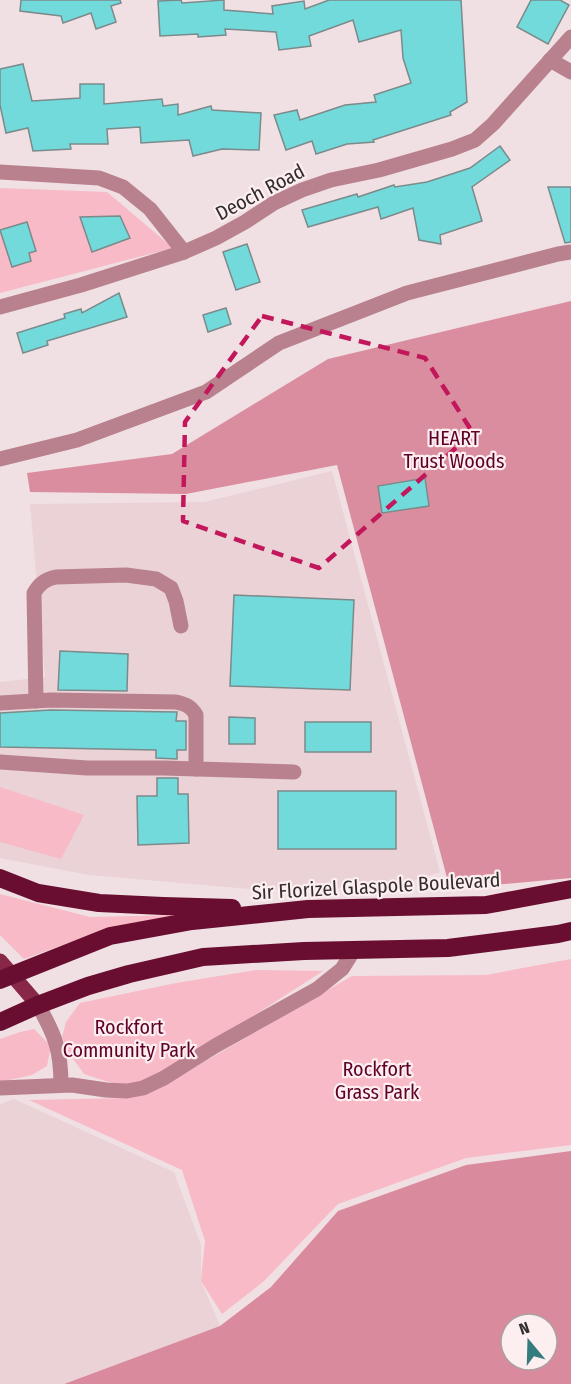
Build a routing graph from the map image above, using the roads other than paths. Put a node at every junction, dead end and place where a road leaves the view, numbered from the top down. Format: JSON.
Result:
{"nodes":[{"id":1,"x":571,"y":37,"type":"edge"},
{"id":2,"x":550,"y":60,"type":"junction"},
{"id":3,"x":571,"y":72,"type":"edge"},
{"id":4,"x":0,"y":172,"type":"edge"},
{"id":5,"x":184,"y":252,"type":"junction"},
{"id":6,"x":571,"y":252,"type":"edge"},
{"id":7,"x":0,"y":307,"type":"edge"},
{"id":8,"x":0,"y":459,"type":"edge"},
{"id":9,"x":181,"y":626,"type":"dead end"},
{"id":10,"x":36,"y":701,"type":"junction"},
{"id":11,"x":0,"y":702,"type":"edge"},
{"id":12,"x":0,"y":762,"type":"edge"},
{"id":13,"x":196,"y":769,"type":"junction"},
{"id":14,"x":294,"y":772,"type":"dead end"},
{"id":15,"x":0,"y":878,"type":"edge"},
{"id":16,"x":571,"y":889,"type":"edge"},
{"id":17,"x":308,"y":909,"type":"junction"},
{"id":18,"x":571,"y":930,"type":"edge"},
{"id":19,"x":354,"y":950,"type":"junction"},
{"id":20,"x":4,"y":972,"type":"edge"},
{"id":21,"x":38,"y":1005,"type":"junction"},
{"id":22,"x":0,"y":1022,"type":"edge"},
{"id":23,"x":61,"y":1085,"type":"junction"},
{"id":24,"x":0,"y":1088,"type":"edge"}],
"edges":[{"from":1,"to":2,"type":"street","name":"Deoch Road"},
{"from":2,"to":3,"type":"street"},
{"from":2,"to":5,"type":"street","name":"Deoch Road"},
{"from":4,"to":5,"type":"street"},
{"from":5,"to":7,"type":"street","name":"Deoch Road"},
{"from":6,"to":8,"type":"street"},
{"from":9,"to":10,"type":"street"},
{"from":10,"to":11,"type":"street"},
{"from":10,"to":13,"type":"street"},
{"from":12,"to":13,"type":"street"},
{"from":13,"to":14,"type":"street"},
{"from":15,"to":17,"type":"highway"},
{"from":16,"to":17,"type":"highway","name":"Sir Florizel Glaspole Boulevard"},
{"from":17,"to":20,"type":"highway","name":"Sir Florizel Glaspole Boulevard"},
{"from":18,"to":19,"type":"highway"},
{"from":19,"to":21,"type":"highway"},
{"from":19,"to":23,"type":"street"},
{"from":20,"to":21,"type":"main road"},
{"from":21,"to":22,"type":"highway"},
{"from":21,"to":23,"type":"street"},
{"from":23,"to":24,"type":"street"}]}
